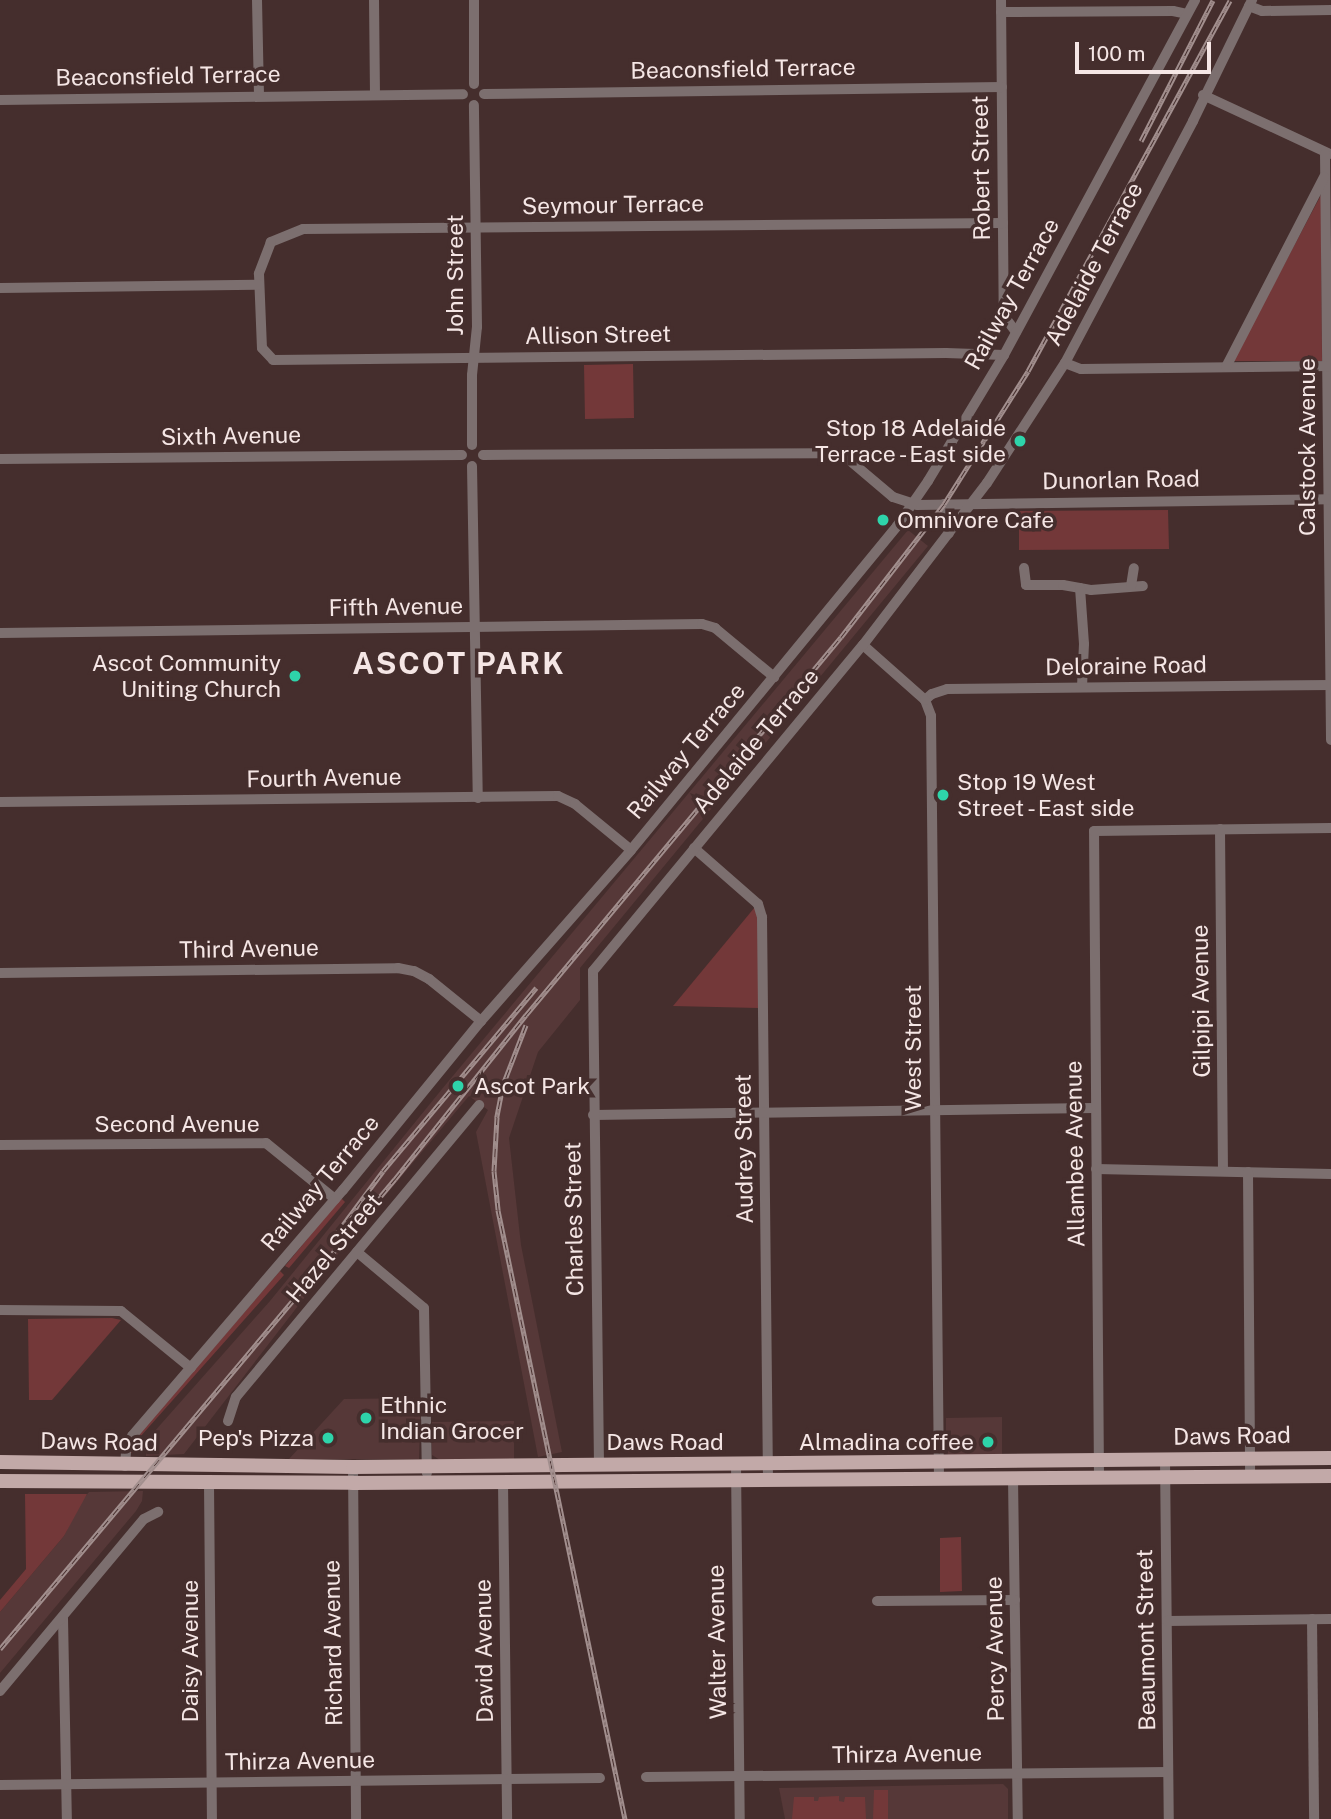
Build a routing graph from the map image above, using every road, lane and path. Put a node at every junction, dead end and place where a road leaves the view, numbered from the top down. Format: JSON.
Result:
{"nodes":[{"id":1,"x":257,"y":0,"type":"edge"},
{"id":2,"x":374,"y":0,"type":"edge"},
{"id":3,"x":474,"y":0,"type":"edge"},
{"id":4,"x":1000,"y":0,"type":"edge"},
{"id":5,"x":1195,"y":0,"type":"edge"},
{"id":6,"x":1251,"y":3,"type":"edge"},
{"id":7,"x":1331,"y":10,"type":"edge"},
{"id":8,"x":1001,"y":12,"type":"junction"},
{"id":9,"x":1187,"y":14,"type":"junction"},
{"id":10,"x":474,"y":84,"type":"junction"},
{"id":11,"x":1002,"y":87,"type":"junction"},
{"id":12,"x":375,"y":94,"type":"junction"},
{"id":13,"x":464,"y":94,"type":"junction"},
{"id":14,"x":484,"y":94,"type":"junction"},
{"id":15,"x":1203,"y":95,"type":"junction"},
{"id":16,"x":259,"y":96,"type":"junction"},
{"id":17,"x":0,"y":100,"type":"edge"},
{"id":18,"x":474,"y":104,"type":"junction"},
{"id":19,"x":1328,"y":154,"type":"edge"},
{"id":20,"x":1326,"y":175,"type":"junction"},
{"id":21,"x":1003,"y":223,"type":"junction"},
{"id":22,"x":476,"y":227,"type":"junction"},
{"id":23,"x":259,"y":285,"type":"junction"},
{"id":24,"x":0,"y":289,"type":"edge"},
{"id":25,"x":1016,"y":332,"type":"junction"},
{"id":26,"x":1004,"y":355,"type":"junction"},
{"id":27,"x":474,"y":358,"type":"junction"},
{"id":28,"x":1065,"y":363,"type":"junction"},
{"id":29,"x":1329,"y":366,"type":"edge"},
{"id":30,"x":1226,"y":367,"type":"junction"},
{"id":31,"x":472,"y":445,"type":"junction"},
{"id":32,"x":462,"y":455,"type":"junction"},
{"id":33,"x":483,"y":455,"type":"junction"},
{"id":34,"x":0,"y":459,"type":"edge"},
{"id":35,"x":472,"y":466,"type":"junction"},
{"id":36,"x":1330,"y":499,"type":"edge"},
{"id":37,"x":972,"y":503,"type":"junction"},
{"id":38,"x":944,"y":504,"type":"junction"},
{"id":39,"x":912,"y":505,"type":"junction"},
{"id":40,"x":949,"y":534,"type":"junction"},
{"id":41,"x":1024,"y":568,"type":"dead end"},
{"id":42,"x":1134,"y":568,"type":"dead end"},
{"id":43,"x":1130,"y":586,"type":"junction"},
{"id":44,"x":1143,"y":586,"type":"dead end"},
{"id":45,"x":1080,"y":588,"type":"junction"},
{"id":46,"x":476,"y":627,"type":"junction"},
{"id":47,"x":0,"y":633,"type":"edge"},
{"id":48,"x":863,"y":645,"type":"junction"},
{"id":49,"x":774,"y":677,"type":"junction"},
{"id":50,"x":1331,"y":685,"type":"edge"},
{"id":51,"x":1082,"y":687,"type":"junction"},
{"id":52,"x":925,"y":700,"type":"junction"},
{"id":53,"x":1331,"y":740,"type":"edge"},
{"id":54,"x":478,"y":798,"type":"junction"},
{"id":55,"x":0,"y":802,"type":"edge"},
{"id":56,"x":1331,"y":828,"type":"edge"},
{"id":57,"x":1220,"y":829,"type":"junction"},
{"id":58,"x":694,"y":848,"type":"junction"},
{"id":59,"x":631,"y":850,"type":"junction"},
{"id":60,"x":593,"y":971,"type":"joint"},
{"id":61,"x":0,"y":973,"type":"edge"},
{"id":62,"x":481,"y":1021,"type":"junction"},
{"id":63,"x":479,"y":1105,"type":"dead end"},
{"id":64,"x":1095,"y":1108,"type":"junction"},
{"id":65,"x":934,"y":1110,"type":"junction"},
{"id":66,"x":765,"y":1113,"type":"junction"},
{"id":67,"x":593,"y":1115,"type":"junction"},
{"id":68,"x":0,"y":1145,"type":"edge"},
{"id":69,"x":1096,"y":1168,"type":"junction"},
{"id":70,"x":1223,"y":1171,"type":"junction"},
{"id":71,"x":1248,"y":1172,"type":"junction"},
{"id":72,"x":1331,"y":1174,"type":"edge"},
{"id":73,"x":335,"y":1199,"type":"junction"},
{"id":74,"x":357,"y":1252,"type":"junction"},
{"id":75,"x":0,"y":1310,"type":"edge"},
{"id":76,"x":191,"y":1368,"type":"junction"},
{"id":77,"x":228,"y":1422,"type":"dead end"},
{"id":78,"x":1331,"y":1458,"type":"edge"},
{"id":79,"x":1250,"y":1459,"type":"junction"},
{"id":80,"x":1099,"y":1460,"type":"junction"},
{"id":81,"x":1165,"y":1460,"type":"junction"},
{"id":82,"x":0,"y":1462,"type":"edge"},
{"id":83,"x":939,"y":1462,"type":"junction"},
{"id":84,"x":736,"y":1464,"type":"junction"},
{"id":85,"x":768,"y":1464,"type":"junction"},
{"id":86,"x":599,"y":1465,"type":"junction"},
{"id":87,"x":125,"y":1466,"type":"junction"},
{"id":88,"x":353,"y":1467,"type":"junction"},
{"id":89,"x":427,"y":1467,"type":"junction"},
{"id":90,"x":1331,"y":1476,"type":"edge"},
{"id":91,"x":1250,"y":1477,"type":"junction"},
{"id":92,"x":1013,"y":1478,"type":"junction"},
{"id":93,"x":1099,"y":1478,"type":"junction"},
{"id":94,"x":1165,"y":1478,"type":"junction"},
{"id":95,"x":939,"y":1479,"type":"junction"},
{"id":96,"x":736,"y":1480,"type":"junction"},
{"id":97,"x":768,"y":1480,"type":"junction"},
{"id":98,"x":0,"y":1481,"type":"edge"},
{"id":99,"x":503,"y":1482,"type":"junction"},
{"id":100,"x":209,"y":1483,"type":"junction"},
{"id":101,"x":353,"y":1483,"type":"junction"},
{"id":102,"x":428,"y":1483,"type":"junction"},
{"id":103,"x":158,"y":1512,"type":"dead end"},
{"id":104,"x":1015,"y":1600,"type":"junction"},
{"id":105,"x":877,"y":1601,"type":"dead end"},
{"id":106,"x":63,"y":1618,"type":"junction"},
{"id":107,"x":1312,"y":1619,"type":"junction"},
{"id":108,"x":1331,"y":1619,"type":"edge"},
{"id":109,"x":1167,"y":1620,"type":"junction"},
{"id":110,"x":0,"y":1690,"type":"edge"},
{"id":111,"x":1168,"y":1772,"type":"junction"},
{"id":112,"x":1017,"y":1773,"type":"junction"},
{"id":113,"x":740,"y":1776,"type":"junction"},
{"id":114,"x":646,"y":1777,"type":"dead end"},
{"id":115,"x":600,"y":1778,"type":"dead end"},
{"id":116,"x":506,"y":1779,"type":"junction"},
{"id":117,"x":355,"y":1781,"type":"junction"},
{"id":118,"x":212,"y":1783,"type":"junction"},
{"id":119,"x":66,"y":1784,"type":"junction"},
{"id":120,"x":0,"y":1785,"type":"edge"},
{"id":121,"x":66,"y":1819,"type":"edge"},
{"id":122,"x":212,"y":1819,"type":"edge"},
{"id":123,"x":356,"y":1819,"type":"edge"},
{"id":124,"x":507,"y":1819,"type":"edge"},
{"id":125,"x":740,"y":1819,"type":"edge"},
{"id":126,"x":1018,"y":1819,"type":"edge"},
{"id":127,"x":1169,"y":1819,"type":"edge"},
{"id":128,"x":1314,"y":1819,"type":"edge"}],
"edges":[{"from":1,"to":16,"type":"street"},
{"from":2,"to":12,"type":"street"},
{"from":3,"to":10,"type":"street"},
{"from":4,"to":8,"type":"street","name":"Robert Street"},
{"from":5,"to":9,"type":"street","name":"Railway Terrace"},
{"from":6,"to":7,"type":"street"},
{"from":6,"to":15,"type":"street","name":"Adelaide Terrace"},
{"from":8,"to":9,"type":"street"},
{"from":8,"to":11,"type":"street","name":"Robert Street"},
{"from":9,"to":25,"type":"street","name":"Railway Terrace"},
{"from":10,"to":13,"type":"street"},
{"from":10,"to":14,"type":"street"},
{"from":11,"to":14,"type":"street","name":"Beaconsfield Terrace"},
{"from":11,"to":21,"type":"street","name":"Robert Street"},
{"from":12,"to":13,"type":"street","name":"Beaconsfield Terrace"},
{"from":12,"to":16,"type":"street","name":"Beaconsfield Terrace"},
{"from":13,"to":18,"type":"street"},
{"from":14,"to":18,"type":"street"},
{"from":15,"to":19,"type":"street"},
{"from":15,"to":28,"type":"street","name":"Adelaide Terrace"},
{"from":16,"to":17,"type":"street","name":"Beaconsfield Terrace"},
{"from":18,"to":22,"type":"street","name":"John Street"},
{"from":19,"to":20,"type":"street","name":"Calstock Avenue"},
{"from":20,"to":29,"type":"street","name":"Calstock Avenue"},
{"from":20,"to":30,"type":"street"},
{"from":21,"to":22,"type":"street","name":"Seymour Terrace"},
{"from":21,"to":25,"type":"street","name":"Robert Street"},
{"from":22,"to":23,"type":"street","name":"Seymour Terrace"},
{"from":22,"to":27,"type":"street","name":"John Street"},
{"from":23,"to":24,"type":"street"},
{"from":23,"to":27,"type":"street","name":"Allison Street"},
{"from":25,"to":26,"type":"street","name":"Railway Terrace"},
{"from":26,"to":27,"type":"street","name":"Allison Street"},
{"from":26,"to":39,"type":"street","name":"Railway Terrace"},
{"from":27,"to":31,"type":"street","name":"John Street"},
{"from":28,"to":30,"type":"street"},
{"from":28,"to":37,"type":"street","name":"Adelaide Terrace"},
{"from":29,"to":30,"type":"street"},
{"from":29,"to":36,"type":"street","name":"Calstock Avenue"},
{"from":31,"to":32,"type":"street"},
{"from":31,"to":33,"type":"street"},
{"from":32,"to":34,"type":"street","name":"Sixth Avenue"},
{"from":32,"to":35,"type":"street"},
{"from":33,"to":35,"type":"street"},
{"from":33,"to":39,"type":"street"},
{"from":35,"to":46,"type":"street"},
{"from":36,"to":37,"type":"street","name":"Dunorlan Road"},
{"from":36,"to":50,"type":"street","name":"Calstock Avenue"},
{"from":37,"to":38,"type":"street","name":"Dunorlan Road"},
{"from":37,"to":40,"type":"street","name":"Adelaide Terrace"},
{"from":38,"to":39,"type":"street","name":"Dunorlan Road"},
{"from":38,"to":40,"type":"street"},
{"from":39,"to":49,"type":"street","name":"Railway Terrace"},
{"from":40,"to":48,"type":"street","name":"Adelaide Terrace"},
{"from":41,"to":45,"type":"street"},
{"from":42,"to":43,"type":"street"},
{"from":43,"to":44,"type":"street"},
{"from":43,"to":45,"type":"street"},
{"from":45,"to":51,"type":"street"},
{"from":46,"to":47,"type":"street","name":"Fifth Avenue"},
{"from":46,"to":49,"type":"street","name":"Fifth Avenue"},
{"from":46,"to":54,"type":"street"},
{"from":48,"to":52,"type":"street"},
{"from":48,"to":58,"type":"street","name":"Adelaide Terrace"},
{"from":49,"to":59,"type":"street","name":"Railway Terrace"},
{"from":50,"to":51,"type":"street","name":"Deloraine Road"},
{"from":50,"to":53,"type":"street","name":"Calstock Avenue"},
{"from":51,"to":52,"type":"street","name":"Deloraine Road"},
{"from":52,"to":65,"type":"street","name":"West Street"},
{"from":54,"to":55,"type":"street","name":"Fourth Avenue"},
{"from":54,"to":59,"type":"street","name":"Fourth Avenue"},
{"from":56,"to":57,"type":"street"},
{"from":57,"to":64,"type":"street","name":"Allambee Avenue"},
{"from":57,"to":70,"type":"street","name":"Gilpipi Avenue"},
{"from":58,"to":60,"type":"street","name":"Adelaide Terrace"},
{"from":58,"to":66,"type":"street","name":"Audrey Street"},
{"from":59,"to":62,"type":"street","name":"Railway Terrace"},
{"from":60,"to":67,"type":"street","name":"Charles Street"},
{"from":61,"to":62,"type":"street","name":"Third Avenue"},
{"from":62,"to":73,"type":"street","name":"Railway Terrace"},
{"from":63,"to":74,"type":"street","name":"Hazel Street"},
{"from":64,"to":65,"type":"street"},
{"from":64,"to":69,"type":"street","name":"Allambee Avenue"},
{"from":65,"to":66,"type":"street"},
{"from":65,"to":83,"type":"street","name":"West Street"},
{"from":66,"to":67,"type":"street"},
{"from":66,"to":85,"type":"street","name":"Audrey Street"},
{"from":67,"to":86,"type":"street","name":"Charles Street"},
{"from":68,"to":73,"type":"street","name":"Second Avenue"},
{"from":69,"to":70,"type":"street"},
{"from":69,"to":80,"type":"street","name":"Allambee Avenue"},
{"from":70,"to":71,"type":"street"},
{"from":71,"to":72,"type":"street"},
{"from":71,"to":79,"type":"street"},
{"from":73,"to":76,"type":"street","name":"Railway Terrace"},
{"from":74,"to":77,"type":"street","name":"Hazel Street"},
{"from":74,"to":89,"type":"street"},
{"from":75,"to":76,"type":"street"},
{"from":76,"to":87,"type":"street","name":"Railway Terrace"},
{"from":78,"to":79,"type":"main road","name":"Daws Road"},
{"from":79,"to":81,"type":"main road","name":"Daws Road"},
{"from":79,"to":91,"type":"street"},
{"from":80,"to":81,"type":"main road","name":"Daws Road"},
{"from":80,"to":83,"type":"main road","name":"Daws Road"},
{"from":80,"to":93,"type":"street","name":"Allambee Avenue"},
{"from":81,"to":94,"type":"street","name":"Beaumont Street"},
{"from":82,"to":87,"type":"main road","name":"Daws Road"},
{"from":83,"to":85,"type":"main road","name":"Daws Road"},
{"from":83,"to":95,"type":"street","name":"West Street"},
{"from":84,"to":85,"type":"main road","name":"Daws Road"},
{"from":84,"to":86,"type":"main road","name":"Daws Road"},
{"from":84,"to":96,"type":"street","name":"Walter Avenue"},
{"from":85,"to":97,"type":"street","name":"Audrey Street"},
{"from":86,"to":89,"type":"main road","name":"Daws Road"},
{"from":87,"to":88,"type":"main road","name":"Daws Road"},
{"from":88,"to":89,"type":"main road","name":"Daws Road"},
{"from":88,"to":101,"type":"street","name":"Richard Avenue"},
{"from":89,"to":102,"type":"street"},
{"from":90,"to":91,"type":"main road","name":"Daws Road"},
{"from":91,"to":94,"type":"main road","name":"Daws Road"},
{"from":92,"to":93,"type":"main road","name":"Daws Road"},
{"from":92,"to":95,"type":"main road","name":"Daws Road"},
{"from":92,"to":104,"type":"street","name":"Percy Avenue"},
{"from":93,"to":94,"type":"main road","name":"Daws Road"},
{"from":94,"to":109,"type":"street","name":"Beaumont Street"},
{"from":95,"to":97,"type":"main road","name":"Daws Road"},
{"from":96,"to":97,"type":"main road","name":"Daws Road"},
{"from":96,"to":99,"type":"main road","name":"Daws Road"},
{"from":96,"to":113,"type":"street","name":"Walter Avenue"},
{"from":98,"to":100,"type":"main road","name":"Daws Road"},
{"from":99,"to":102,"type":"main road","name":"Daws Road"},
{"from":99,"to":116,"type":"street","name":"David Avenue"},
{"from":100,"to":101,"type":"main road","name":"Daws Road"},
{"from":100,"to":118,"type":"street","name":"Daisy Avenue"},
{"from":101,"to":102,"type":"main road","name":"Daws Road"},
{"from":101,"to":117,"type":"street","name":"Richard Avenue"},
{"from":103,"to":106,"type":"street"},
{"from":104,"to":105,"type":"street"},
{"from":104,"to":112,"type":"street","name":"Percy Avenue"},
{"from":106,"to":110,"type":"street"},
{"from":106,"to":119,"type":"street"},
{"from":107,"to":108,"type":"street"},
{"from":107,"to":109,"type":"street"},
{"from":107,"to":128,"type":"street"},
{"from":109,"to":111,"type":"street","name":"Beaumont Street"},
{"from":111,"to":112,"type":"street","name":"Thirza Avenue"},
{"from":111,"to":127,"type":"street","name":"Beaumont Street"},
{"from":112,"to":113,"type":"street","name":"Thirza Avenue"},
{"from":112,"to":126,"type":"street","name":"Percy Avenue"},
{"from":113,"to":114,"type":"street","name":"Thirza Avenue"},
{"from":113,"to":125,"type":"street","name":"Walter Avenue"},
{"from":115,"to":116,"type":"street","name":"Thirza Avenue"},
{"from":116,"to":117,"type":"street","name":"Thirza Avenue"},
{"from":116,"to":124,"type":"street","name":"David Avenue"},
{"from":117,"to":118,"type":"street","name":"Thirza Avenue"},
{"from":117,"to":123,"type":"street","name":"Richard Avenue"},
{"from":118,"to":119,"type":"street","name":"Thirza Avenue"},
{"from":118,"to":122,"type":"street","name":"Daisy Avenue"},
{"from":119,"to":120,"type":"street","name":"Thirza Avenue"},
{"from":119,"to":121,"type":"street"}]}
